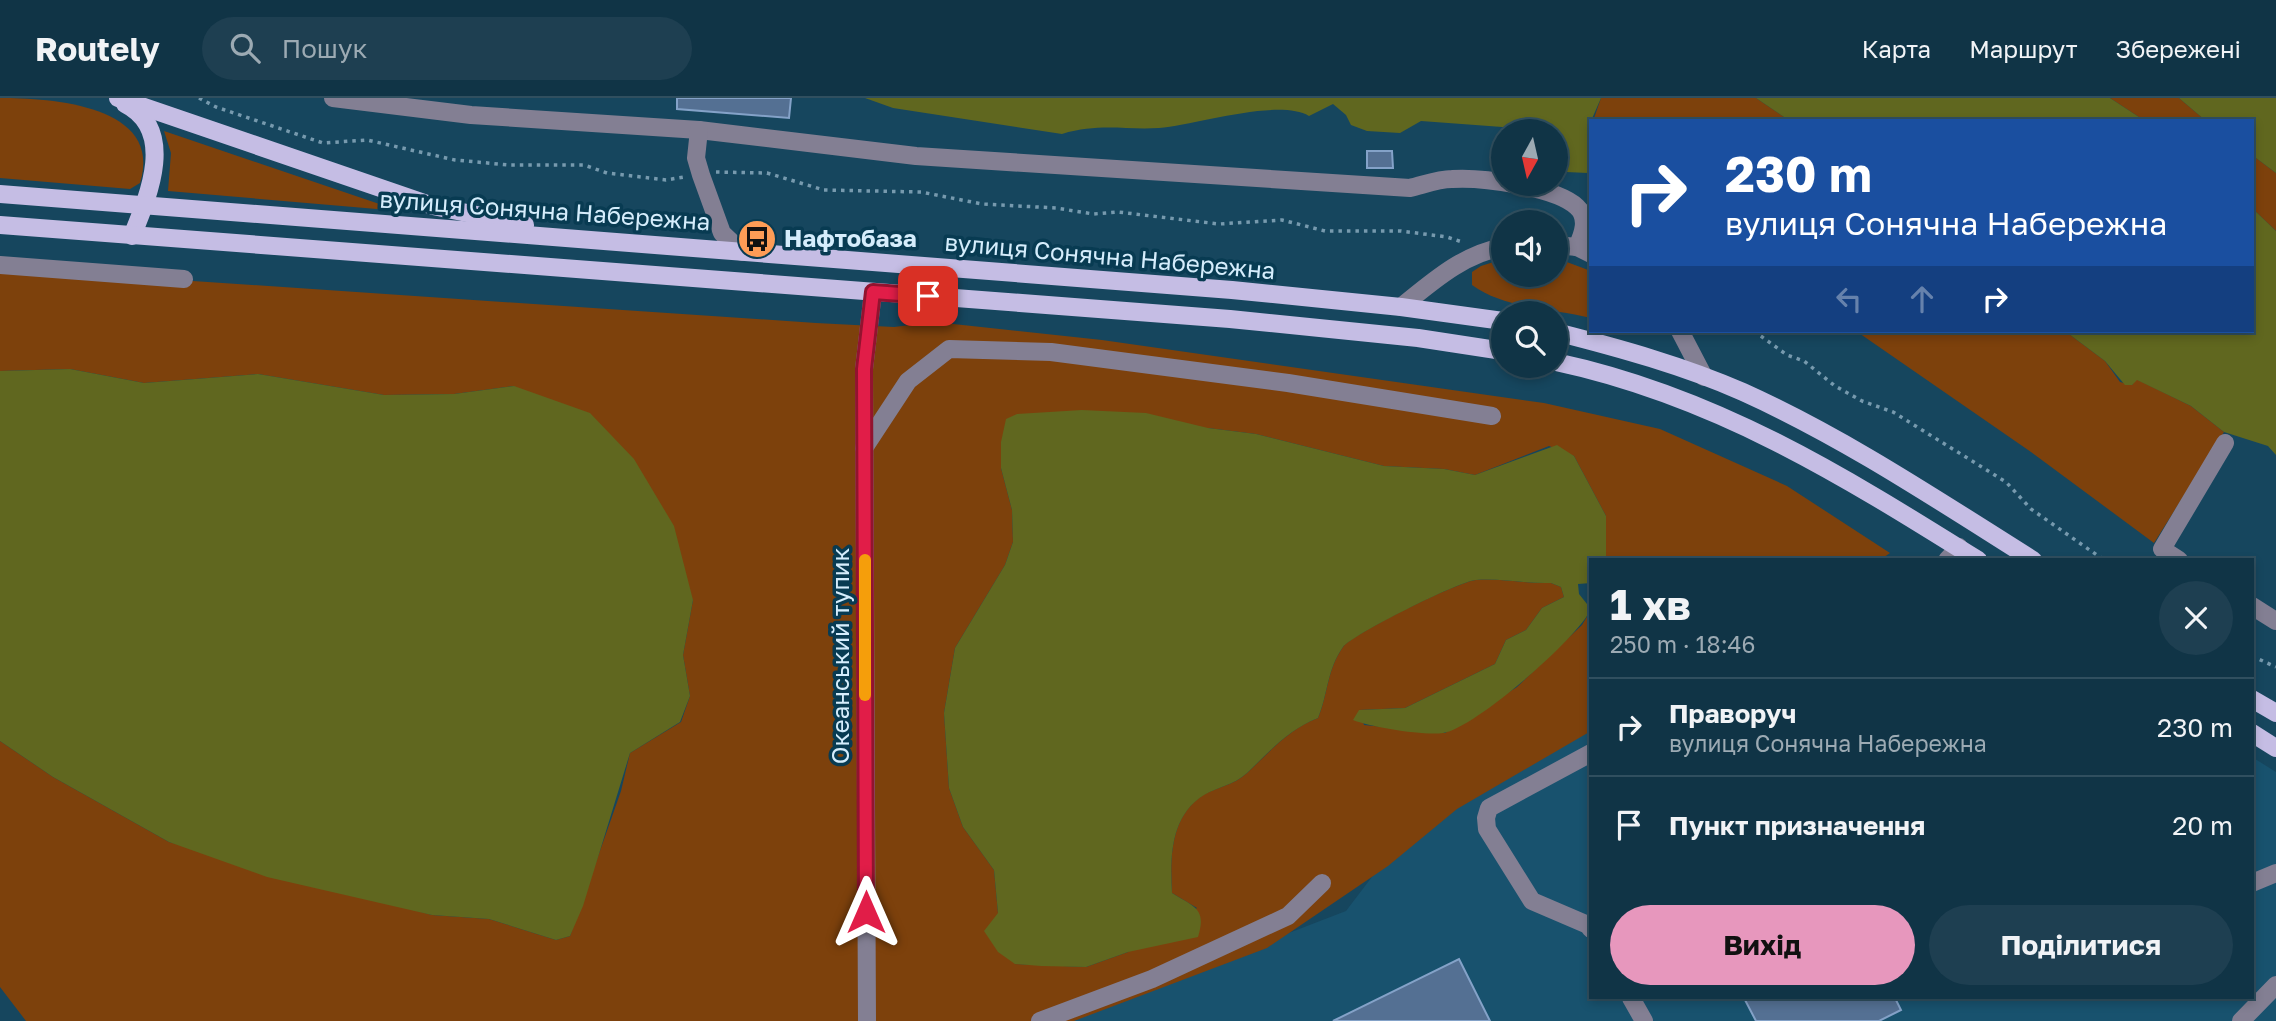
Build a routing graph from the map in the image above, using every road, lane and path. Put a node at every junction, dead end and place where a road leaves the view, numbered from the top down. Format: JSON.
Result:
{"nodes":[{"id":1,"x":116,"y":98,"type":"edge"},
{"id":2,"x":200,"y":98,"type":"edge"},
{"id":3,"x":332,"y":98,"type":"edge"},
{"id":4,"x":699,"y":130,"type":"junction"},
{"id":5,"x":701,"y":174,"type":"junction"},
{"id":6,"x":0,"y":194,"type":"edge"},
{"id":7,"x":145,"y":205,"type":"junction"},
{"id":8,"x":0,"y":225,"type":"edge"},
{"id":9,"x":132,"y":236,"type":"junction"},
{"id":10,"x":601,"y":240,"type":"junction"},
{"id":11,"x":1491,"y":249,"type":"edge"},
{"id":12,"x":1484,"y":250,"type":"junction"},
{"id":13,"x":1584,"y":250,"type":"edge"},
{"id":14,"x":742,"y":251,"type":"junction"},
{"id":15,"x":0,"y":265,"type":"edge"},
{"id":16,"x":184,"y":279,"type":"dead end"},
{"id":17,"x":873,"y":292,"type":"junction"},
{"id":18,"x":1401,"y":307,"type":"junction"},
{"id":19,"x":1491,"y":319,"type":"edge"},
{"id":20,"x":1681,"y":333,"type":"edge"},
{"id":21,"x":1757,"y":333,"type":"edge"},
{"id":22,"x":1568,"y":336,"type":"edge"},
{"id":23,"x":1491,"y":349,"type":"edge"},
{"id":24,"x":1568,"y":366,"type":"edge"},
{"id":25,"x":1704,"y":377,"type":"junction"},
{"id":26,"x":1492,"y":416,"type":"dead end"},
{"id":27,"x":2225,"y":443,"type":"dead end"},
{"id":28,"x":864,"y":448,"type":"junction"},
{"id":29,"x":1953,"y":554,"type":"edge"},
{"id":30,"x":2031,"y":558,"type":"edge"},
{"id":31,"x":2101,"y":558,"type":"edge"},
{"id":32,"x":2176,"y":558,"type":"edge"},
{"id":33,"x":2254,"y":607,"type":"edge"},
{"id":34,"x":2276,"y":621,"type":"edge"},
{"id":35,"x":2254,"y":657,"type":"edge"},
{"id":36,"x":2276,"y":667,"type":"edge"},
{"id":37,"x":2254,"y":700,"type":"edge"},
{"id":38,"x":2276,"y":713,"type":"edge"},
{"id":39,"x":2254,"y":734,"type":"edge"},
{"id":40,"x":2276,"y":748,"type":"edge"},
{"id":41,"x":1589,"y":754,"type":"edge"},
{"id":42,"x":2276,"y":873,"type":"edge"},
{"id":43,"x":2254,"y":882,"type":"edge"},
{"id":44,"x":1322,"y":883,"type":"dead end"},
{"id":45,"x":1589,"y":926,"type":"edge"},
{"id":46,"x":2274,"y":989,"type":"edge"},
{"id":47,"x":1632,"y":999,"type":"edge"},
{"id":48,"x":867,"y":1021,"type":"edge"},
{"id":49,"x":1040,"y":1021,"type":"edge"},
{"id":50,"x":1644,"y":1021,"type":"edge"},
{"id":51,"x":2241,"y":1021,"type":"edge"}],
"edges":[{"from":1,"to":7,"type":"main road"},
{"from":1,"to":10,"type":"main road"},
{"from":2,"to":5,"type":"path"},
{"from":3,"to":4,"type":"street"},
{"from":4,"to":5,"type":"street"},
{"from":4,"to":13,"type":"street"},
{"from":5,"to":12,"type":"path"},
{"from":5,"to":14,"type":"street"},
{"from":6,"to":7,"type":"main road","name":"вулиця Сонячна Набережна"},
{"from":7,"to":9,"type":"main road"},
{"from":7,"to":10,"type":"main road","name":"вулиця Сонячна Набережна"},
{"from":8,"to":9,"type":"main road"},
{"from":9,"to":17,"type":"main road"},
{"from":10,"to":14,"type":"main road","name":"вулиця Сонячна Набережна"},
{"from":11,"to":12,"type":"street"},
{"from":12,"to":18,"type":"street"},
{"from":14,"to":18,"type":"main road","name":"вулиця Сонячна Набережна"},
{"from":15,"to":16,"type":"street"},
{"from":17,"to":23,"type":"main road"},
{"from":17,"to":28,"type":"street","name":"Океанський тупик"},
{"from":18,"to":19,"type":"main road","name":"вулиця Сонячна Набережна"},
{"from":20,"to":25,"type":"street"},
{"from":21,"to":31,"type":"path"},
{"from":22,"to":25,"type":"main road"},
{"from":24,"to":29,"type":"main road"},
{"from":25,"to":30,"type":"main road"},
{"from":26,"to":28,"type":"street"},
{"from":27,"to":32,"type":"street"},
{"from":28,"to":48,"type":"street","name":"Океанський тупик"},
{"from":33,"to":34,"type":"street"},
{"from":35,"to":36,"type":"path"},
{"from":37,"to":38,"type":"main road"},
{"from":39,"to":40,"type":"main road"},
{"from":41,"to":45,"type":"street"},
{"from":42,"to":43,"type":"street"},
{"from":44,"to":49,"type":"street"},
{"from":46,"to":51,"type":"street"},
{"from":47,"to":50,"type":"street"}]}
